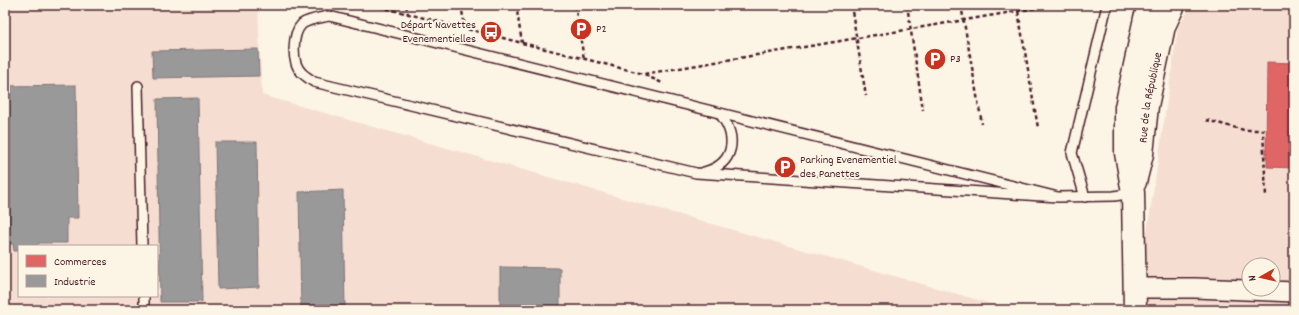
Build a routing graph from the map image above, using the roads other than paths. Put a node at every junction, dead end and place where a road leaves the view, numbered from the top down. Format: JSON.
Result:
{"nodes":[{"id":1,"x":1107,"y":5,"type":"edge"},
{"id":2,"x":1151,"y":5,"type":"edge"},
{"id":3,"x":1174,"y":5,"type":"edge"},
{"id":4,"x":138,"y":86,"type":"dead end"},
{"id":5,"x":720,"y":114,"type":"junction"},
{"id":6,"x":696,"y":174,"type":"junction"},
{"id":7,"x":1133,"y":193,"type":"junction"},
{"id":8,"x":1058,"y":197,"type":"junction"},
{"id":9,"x":1085,"y":197,"type":"junction"},
{"id":10,"x":142,"y":245,"type":"edge"},
{"id":11,"x":1135,"y":288,"type":"junction"},
{"id":12,"x":1294,"y":292,"type":"edge"},
{"id":13,"x":144,"y":297,"type":"edge"},
{"id":14,"x":144,"y":310,"type":"edge"},
{"id":15,"x":1135,"y":310,"type":"edge"}],
"edges":[{"from":1,"to":9,"type":"lane"},
{"from":2,"to":7,"type":"main road","name":"Rue de la République"},
{"from":3,"to":7,"type":"main road","name":"Rue de la République"},
{"from":4,"to":10,"type":"lane"},
{"from":5,"to":6,"type":"lane"},
{"from":5,"to":6,"type":"lane"},
{"from":5,"to":8,"type":"lane"},
{"from":6,"to":8,"type":"lane"},
{"from":7,"to":9,"type":"lane"},
{"from":7,"to":11,"type":"main road","name":"Rue de la République"},
{"from":8,"to":9,"type":"lane"},
{"from":11,"to":12,"type":"street"},
{"from":11,"to":15,"type":"main road","name":"Rue de la République"},
{"from":13,"to":14,"type":"lane"}]}
